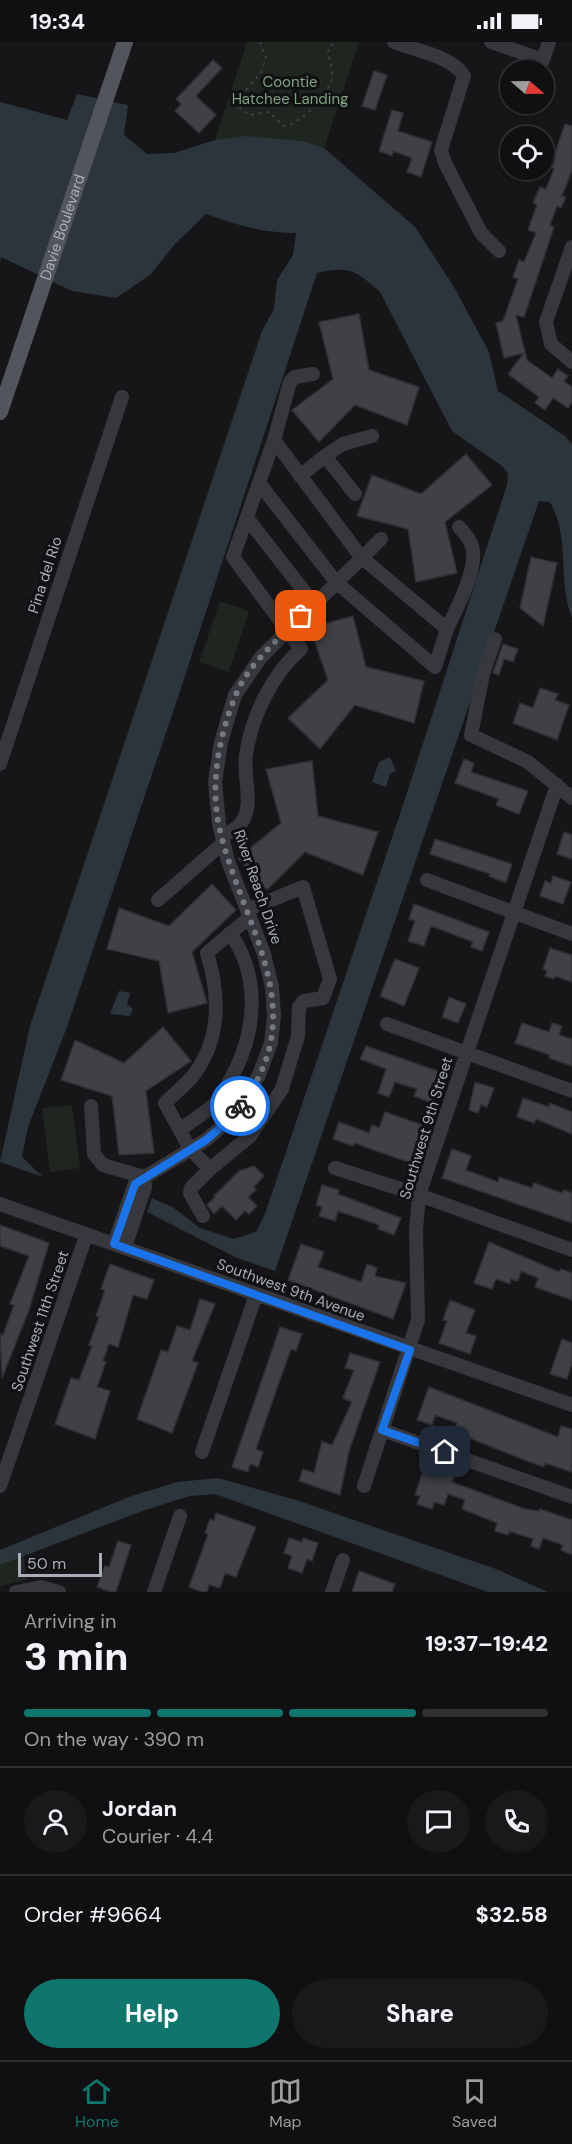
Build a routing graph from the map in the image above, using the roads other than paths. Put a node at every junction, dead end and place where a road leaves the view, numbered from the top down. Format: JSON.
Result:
{"nodes":[{"id":1,"x":125,"y":42,"type":"edge"},
{"id":2,"x":394,"y":42,"type":"edge"},
{"id":3,"x":491,"y":42,"type":"edge"},
{"id":4,"x":549,"y":42,"type":"edge"},
{"id":5,"x":572,"y":247,"type":"edge"},
{"id":6,"x":499,"y":251,"type":"dead end"},
{"id":7,"x":572,"y":362,"type":"edge"},
{"id":8,"x":314,"y":374,"type":"dead end"},
{"id":9,"x":122,"y":397,"type":"dead end"},
{"id":10,"x":0,"y":412,"type":"edge"},
{"id":11,"x":372,"y":436,"type":"dead end"},
{"id":12,"x":274,"y":440,"type":"junction"},
{"id":13,"x":325,"y":456,"type":"junction"},
{"id":14,"x":300,"y":476,"type":"junction"},
{"id":15,"x":259,"y":483,"type":"junction"},
{"id":16,"x":355,"y":494,"type":"dead end"},
{"id":17,"x":247,"y":518,"type":"junction"},
{"id":18,"x":459,"y":526,"type":"dead end"},
{"id":19,"x":381,"y":539,"type":"dead end"},
{"id":20,"x":361,"y":557,"type":"junction"},
{"id":21,"x":336,"y":582,"type":"junction"},
{"id":22,"x":314,"y":604,"type":"junction"},
{"id":23,"x":288,"y":629,"type":"junction"},
{"id":24,"x":447,"y":629,"type":"junction"},
{"id":25,"x":495,"y":639,"type":"dead end"},
{"id":26,"x":0,"y":764,"type":"edge"},
{"id":27,"x":557,"y":785,"type":"junction"},
{"id":28,"x":572,"y":798,"type":"edge"},
{"id":29,"x":223,"y":840,"type":"junction"},
{"id":30,"x":427,"y":880,"type":"dead end"},
{"id":31,"x":158,"y":900,"type":"dead end"},
{"id":32,"x":248,"y":913,"type":"junction"},
{"id":33,"x":514,"y":913,"type":"junction"},
{"id":34,"x":230,"y":933,"type":"junction"},
{"id":35,"x":572,"y":934,"type":"edge"},
{"id":36,"x":387,"y":1024,"type":"dead end"},
{"id":37,"x":465,"y":1054,"type":"junction"},
{"id":38,"x":572,"y":1091,"type":"edge"},
{"id":39,"x":91,"y":1106,"type":"dead end"},
{"id":40,"x":180,"y":1130,"type":"junction"},
{"id":41,"x":190,"y":1149,"type":"junction"},
{"id":42,"x":335,"y":1168,"type":"dead end"},
{"id":43,"x":210,"y":1169,"type":"junction"},
{"id":44,"x":144,"y":1177,"type":"junction"},
{"id":45,"x":419,"y":1195,"type":"junction"},
{"id":46,"x":0,"y":1204,"type":"edge"},
{"id":47,"x":203,"y":1216,"type":"dead end"},
{"id":48,"x":86,"y":1236,"type":"junction"},
{"id":49,"x":119,"y":1246,"type":"junction"},
{"id":50,"x":572,"y":1250,"type":"edge"},
{"id":51,"x":256,"y":1295,"type":"junction"},
{"id":52,"x":410,"y":1350,"type":"junction"},
{"id":53,"x":572,"y":1406,"type":"edge"},
{"id":54,"x":382,"y":1430,"type":"junction"},
{"id":55,"x":202,"y":1452,"type":"dead end"},
{"id":56,"x":1,"y":1486,"type":"edge"},
{"id":57,"x":364,"y":1486,"type":"dead end"},
{"id":58,"x":572,"y":1497,"type":"edge"},
{"id":59,"x":180,"y":1516,"type":"dead end"},
{"id":60,"x":343,"y":1560,"type":"dead end"},
{"id":61,"x":16,"y":1592,"type":"edge"},
{"id":62,"x":59,"y":1592,"type":"edge"},
{"id":63,"x":154,"y":1592,"type":"edge"},
{"id":64,"x":332,"y":1592,"type":"edge"}],
"edges":[{"from":1,"to":10,"type":"main road","name":"Davie Boulevard"},
{"from":2,"to":6,"type":"street"},
{"from":3,"to":4,"type":"street"},
{"from":5,"to":7,"type":"street"},
{"from":8,"to":12,"type":"street"},
{"from":9,"to":26,"type":"street","name":"Pina del Rio"},
{"from":11,"to":13,"type":"street"},
{"from":12,"to":14,"type":"street"},
{"from":12,"to":15,"type":"street"},
{"from":13,"to":14,"type":"street"},
{"from":13,"to":16,"type":"street"},
{"from":14,"to":20,"type":"street"},
{"from":15,"to":17,"type":"street"},
{"from":15,"to":21,"type":"street"},
{"from":17,"to":22,"type":"street"},
{"from":17,"to":23,"type":"street"},
{"from":18,"to":24,"type":"street"},
{"from":19,"to":20,"type":"street","name":"River Reach Drive"},
{"from":20,"to":21,"type":"street","name":"River Reach Drive"},
{"from":20,"to":24,"type":"street"},
{"from":21,"to":22,"type":"street","name":"River Reach Drive"},
{"from":21,"to":24,"type":"street"},
{"from":22,"to":23,"type":"street","name":"River Reach Drive"},
{"from":23,"to":29,"type":"street","name":"River Reach Drive"},
{"from":23,"to":29,"type":"street"},
{"from":25,"to":27,"type":"street"},
{"from":27,"to":28,"type":"street"},
{"from":27,"to":33,"type":"street","name":"Southwest 9th Street"},
{"from":29,"to":31,"type":"street"},
{"from":29,"to":32,"type":"street","name":"River Reach Drive"},
{"from":30,"to":33,"type":"street"},
{"from":32,"to":34,"type":"street"},
{"from":32,"to":41,"type":"street","name":"River Reach Drive"},
{"from":32,"to":43,"type":"street"},
{"from":33,"to":35,"type":"street"},
{"from":33,"to":37,"type":"street","name":"Southwest 9th Street"},
{"from":34,"to":40,"type":"street"},
{"from":34,"to":40,"type":"street"},
{"from":36,"to":37,"type":"street"},
{"from":37,"to":38,"type":"street"},
{"from":37,"to":45,"type":"street","name":"Southwest 9th Street"},
{"from":39,"to":44,"type":"street"},
{"from":40,"to":41,"type":"street"},
{"from":41,"to":43,"type":"street"},
{"from":41,"to":44,"type":"street","name":"River Reach Drive"},
{"from":42,"to":45,"type":"street"},
{"from":43,"to":47,"type":"street"},
{"from":44,"to":49,"type":"street"},
{"from":45,"to":50,"type":"street"},
{"from":45,"to":52,"type":"street","name":"Southwest 9th Street"},
{"from":46,"to":48,"type":"street","name":"Southwest 9th Avenue"},
{"from":48,"to":49,"type":"street","name":"Southwest 9th Avenue"},
{"from":48,"to":56,"type":"street","name":"Southwest 11th Street"},
{"from":49,"to":51,"type":"street","name":"Southwest 9th Avenue"},
{"from":51,"to":52,"type":"street","name":"Southwest 9th Avenue"},
{"from":51,"to":55,"type":"street"},
{"from":52,"to":53,"type":"street","name":"Southwest 9th Avenue"},
{"from":52,"to":54,"type":"street","name":"Southwest 9th Street"},
{"from":54,"to":57,"type":"street","name":"Southwest 9th Street"},
{"from":54,"to":58,"type":"street"},
{"from":59,"to":63,"type":"street"},
{"from":60,"to":64,"type":"street"},
{"from":61,"to":62,"type":"street"}]}
